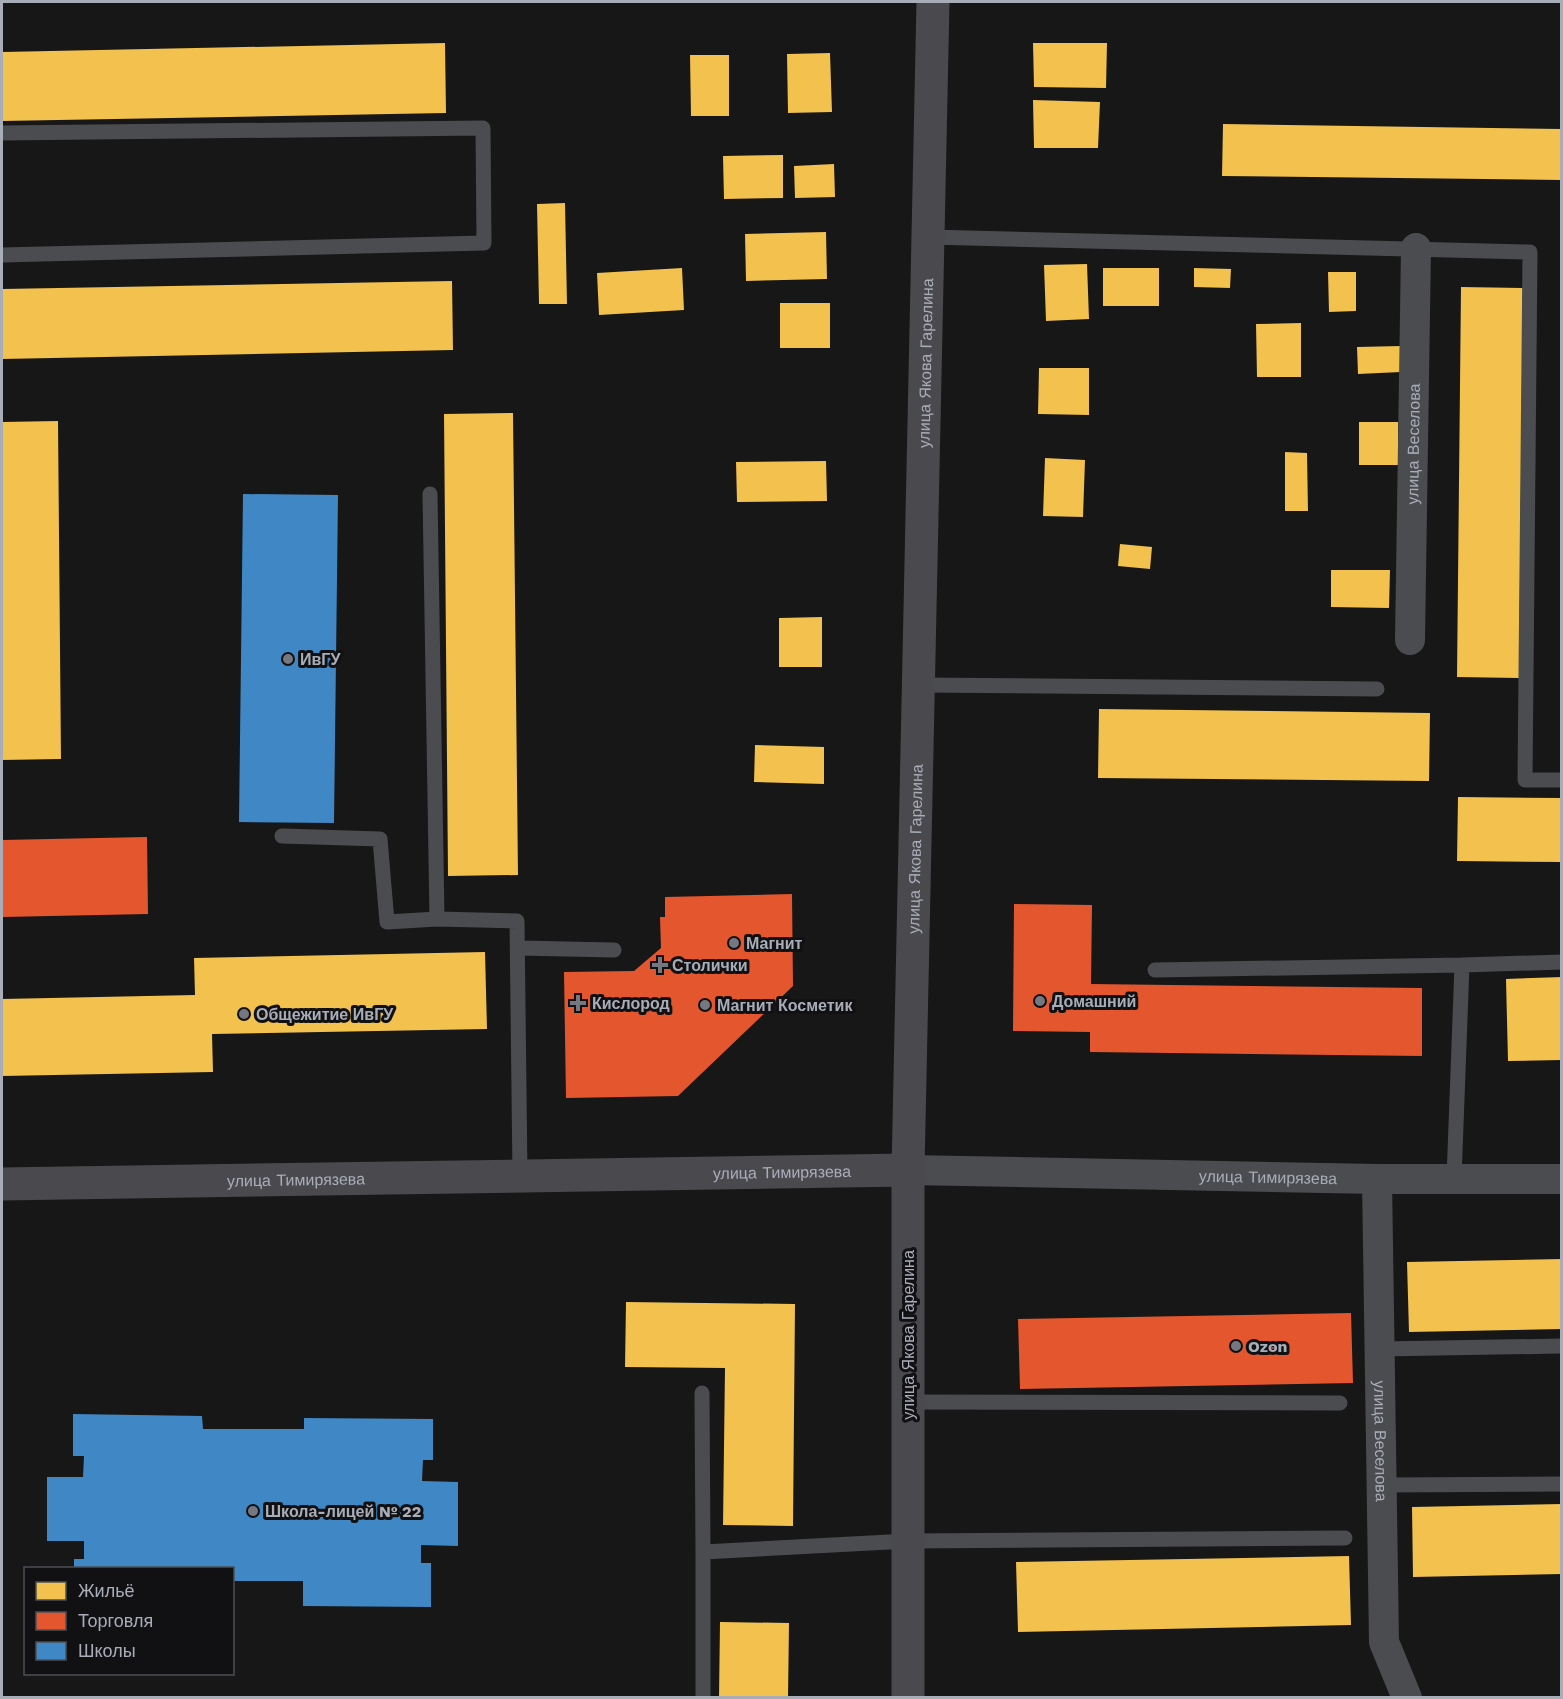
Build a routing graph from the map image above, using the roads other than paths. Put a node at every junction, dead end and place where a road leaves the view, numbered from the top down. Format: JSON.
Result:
{"nodes":[{"id":1,"x":933,"y":2,"type":"edge"},
{"id":2,"x":2,"y":133,"type":"edge"},
{"id":3,"x":928,"y":237,"type":"junction"},
{"id":4,"x":1416,"y":248,"type":"junction"},
{"id":5,"x":2,"y":255,"type":"edge"},
{"id":6,"x":430,"y":494,"type":"dead end"},
{"id":7,"x":1410,"y":640,"type":"dead end"},
{"id":8,"x":919,"y":685,"type":"junction"},
{"id":9,"x":1377,"y":689,"type":"dead end"},
{"id":10,"x":1562,"y":780,"type":"edge"},
{"id":11,"x":282,"y":836,"type":"dead end"},
{"id":12,"x":437,"y":919,"type":"junction"},
{"id":13,"x":518,"y":948,"type":"junction"},
{"id":14,"x":614,"y":950,"type":"dead end"},
{"id":15,"x":1562,"y":962,"type":"edge"},
{"id":16,"x":1462,"y":965,"type":"junction"},
{"id":17,"x":1155,"y":970,"type":"dead end"},
{"id":18,"x":908,"y":1170,"type":"junction"},
{"id":19,"x":520,"y":1176,"type":"junction"},
{"id":20,"x":1377,"y":1179,"type":"junction"},
{"id":21,"x":1454,"y":1179,"type":"junction"},
{"id":22,"x":1562,"y":1179,"type":"edge"},
{"id":23,"x":2,"y":1184,"type":"edge"},
{"id":24,"x":1562,"y":1346,"type":"edge"},
{"id":25,"x":1380,"y":1349,"type":"junction"},
{"id":26,"x":702,"y":1392,"type":"dead end"},
{"id":27,"x":908,"y":1402,"type":"junction"},
{"id":28,"x":1340,"y":1404,"type":"dead end"},
{"id":29,"x":1562,"y":1484,"type":"edge"},
{"id":30,"x":1382,"y":1485,"type":"junction"},
{"id":31,"x":1345,"y":1538,"type":"dead end"},
{"id":32,"x":908,"y":1541,"type":"junction"},
{"id":33,"x":703,"y":1552,"type":"junction"},
{"id":34,"x":703,"y":1698,"type":"edge"},
{"id":35,"x":908,"y":1698,"type":"edge"},
{"id":36,"x":1407,"y":1698,"type":"edge"}],
"edges":[{"from":1,"to":3,"type":"main road","name":"улица Якова Гарелина"},
{"from":2,"to":5,"type":"lane"},
{"from":3,"to":4,"type":"lane"},
{"from":3,"to":8,"type":"main road","name":"улица Якова Гарелина"},
{"from":4,"to":7,"type":"street","name":"улица Веселова"},
{"from":4,"to":10,"type":"lane"},
{"from":6,"to":12,"type":"lane"},
{"from":8,"to":9,"type":"lane"},
{"from":8,"to":18,"type":"main road","name":"улица Якова Гарелина"},
{"from":11,"to":12,"type":"lane"},
{"from":12,"to":13,"type":"lane"},
{"from":13,"to":14,"type":"lane"},
{"from":13,"to":19,"type":"lane"},
{"from":15,"to":16,"type":"lane"},
{"from":16,"to":17,"type":"lane"},
{"from":16,"to":21,"type":"lane"},
{"from":18,"to":19,"type":"main road","name":"улица Тимирязева"},
{"from":18,"to":20,"type":"street","name":"улица Тимирязева"},
{"from":18,"to":27,"type":"main road","name":"улица Якова Гарелина"},
{"from":19,"to":23,"type":"main road","name":"улица Тимирязева"},
{"from":20,"to":21,"type":"street","name":"улица Тимирязева"},
{"from":20,"to":25,"type":"street","name":"улица Веселова"},
{"from":21,"to":22,"type":"street","name":"улица Тимирязева"},
{"from":24,"to":25,"type":"lane"},
{"from":25,"to":30,"type":"street","name":"улица Веселова"},
{"from":26,"to":33,"type":"lane"},
{"from":27,"to":28,"type":"lane"},
{"from":27,"to":32,"type":"main road","name":"улица Якова Гарелина"},
{"from":29,"to":30,"type":"lane"},
{"from":30,"to":36,"type":"street","name":"улица Веселова"},
{"from":31,"to":32,"type":"lane"},
{"from":32,"to":33,"type":"lane"},
{"from":32,"to":35,"type":"main road","name":"улица Якова Гарелина"},
{"from":33,"to":34,"type":"lane"}]}
